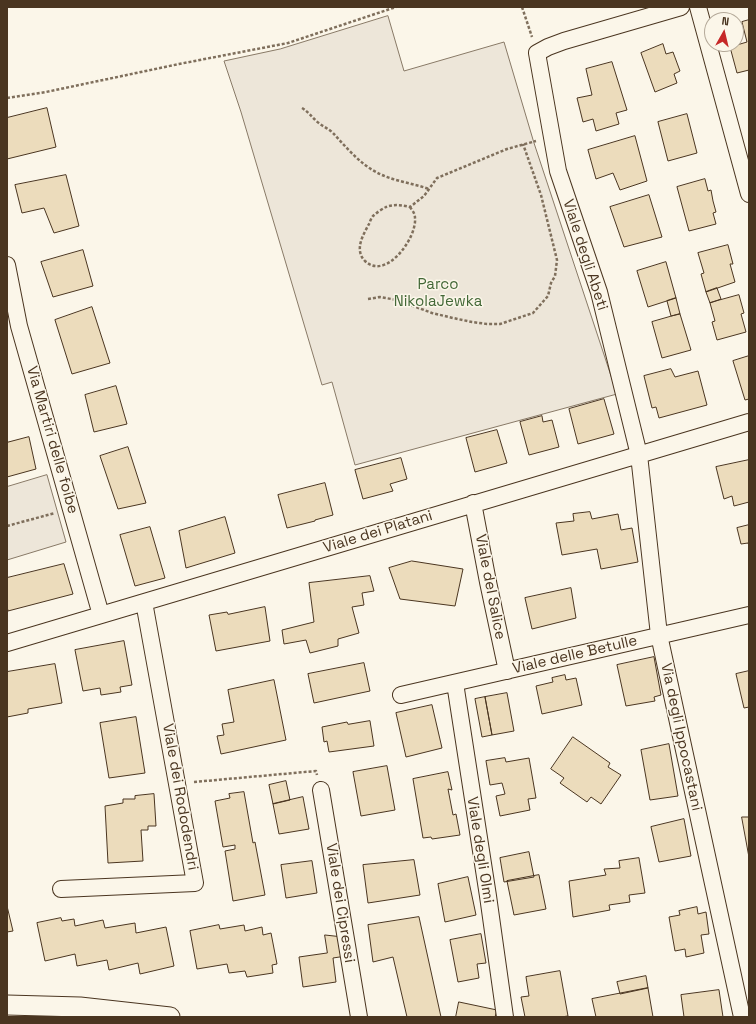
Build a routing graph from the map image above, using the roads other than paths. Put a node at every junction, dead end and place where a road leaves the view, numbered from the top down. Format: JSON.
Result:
{"nodes":[{"id":1,"x":680,"y":7,"type":"edge"},
{"id":2,"x":698,"y":7,"type":"edge"},
{"id":3,"x":749,"y":194,"type":"edge"},
{"id":4,"x":7,"y":265,"type":"edge"},
{"id":5,"x":13,"y":328,"type":"edge"},
{"id":6,"x":749,"y":422,"type":"edge"},
{"id":7,"x":639,"y":455,"type":"junction"},
{"id":8,"x":473,"y":503,"type":"junction"},
{"id":9,"x":144,"y":602,"type":"junction"},
{"id":10,"x":101,"y":615,"type":"junction"},
{"id":11,"x":749,"y":615,"type":"edge"},
{"id":12,"x":659,"y":635,"type":"junction"},
{"id":13,"x":7,"y":643,"type":"edge"},
{"id":14,"x":507,"y":671,"type":"junction"},
{"id":15,"x":455,"y":683,"type":"junction"},
{"id":16,"x":401,"y":696,"type":"dead end"},
{"id":17,"x":321,"y":790,"type":"road end"},
{"id":18,"x":61,"y":889,"type":"dead end"},
{"id":19,"x":7,"y":1005,"type":"edge"},
{"id":20,"x":170,"y":1017,"type":"edge"},
{"id":21,"x":359,"y":1017,"type":"edge"},
{"id":22,"x":505,"y":1017,"type":"edge"},
{"id":23,"x":742,"y":1017,"type":"edge"}],
"edges":[{"from":1,"to":7,"type":"street","name":"Viale degli Abeti"},
{"from":2,"to":3,"type":"street"},
{"from":4,"to":5,"type":"street","name":"Via Martiri delle foibe"},
{"from":5,"to":10,"type":"street","name":"Via Martiri delle foibe"},
{"from":6,"to":7,"type":"street","name":"Viale dei Platani"},
{"from":7,"to":8,"type":"street","name":"Viale dei Platani"},
{"from":7,"to":12,"type":"street","name":"Via degli Ippocastani"},
{"from":8,"to":9,"type":"street","name":"Viale dei Platani"},
{"from":8,"to":14,"type":"street","name":"Viale del Salice"},
{"from":9,"to":10,"type":"street","name":"Viale dei Platani"},
{"from":9,"to":18,"type":"street","name":"Viale dei Rododendri"},
{"from":10,"to":13,"type":"street","name":"Viale dei Platani"},
{"from":11,"to":12,"type":"street","name":"Viale delle Betulle"},
{"from":12,"to":14,"type":"street","name":"Viale delle Betulle"},
{"from":12,"to":23,"type":"street","name":"Via degli Ippocastani"},
{"from":14,"to":15,"type":"street","name":"Viale delle Betulle"},
{"from":15,"to":16,"type":"street","name":"Viale delle Betulle"},
{"from":15,"to":22,"type":"street","name":"Viale degli Olmi"},
{"from":17,"to":21,"type":"street","name":"Viale dei Cipressi"},
{"from":19,"to":20,"type":"street"}]}
